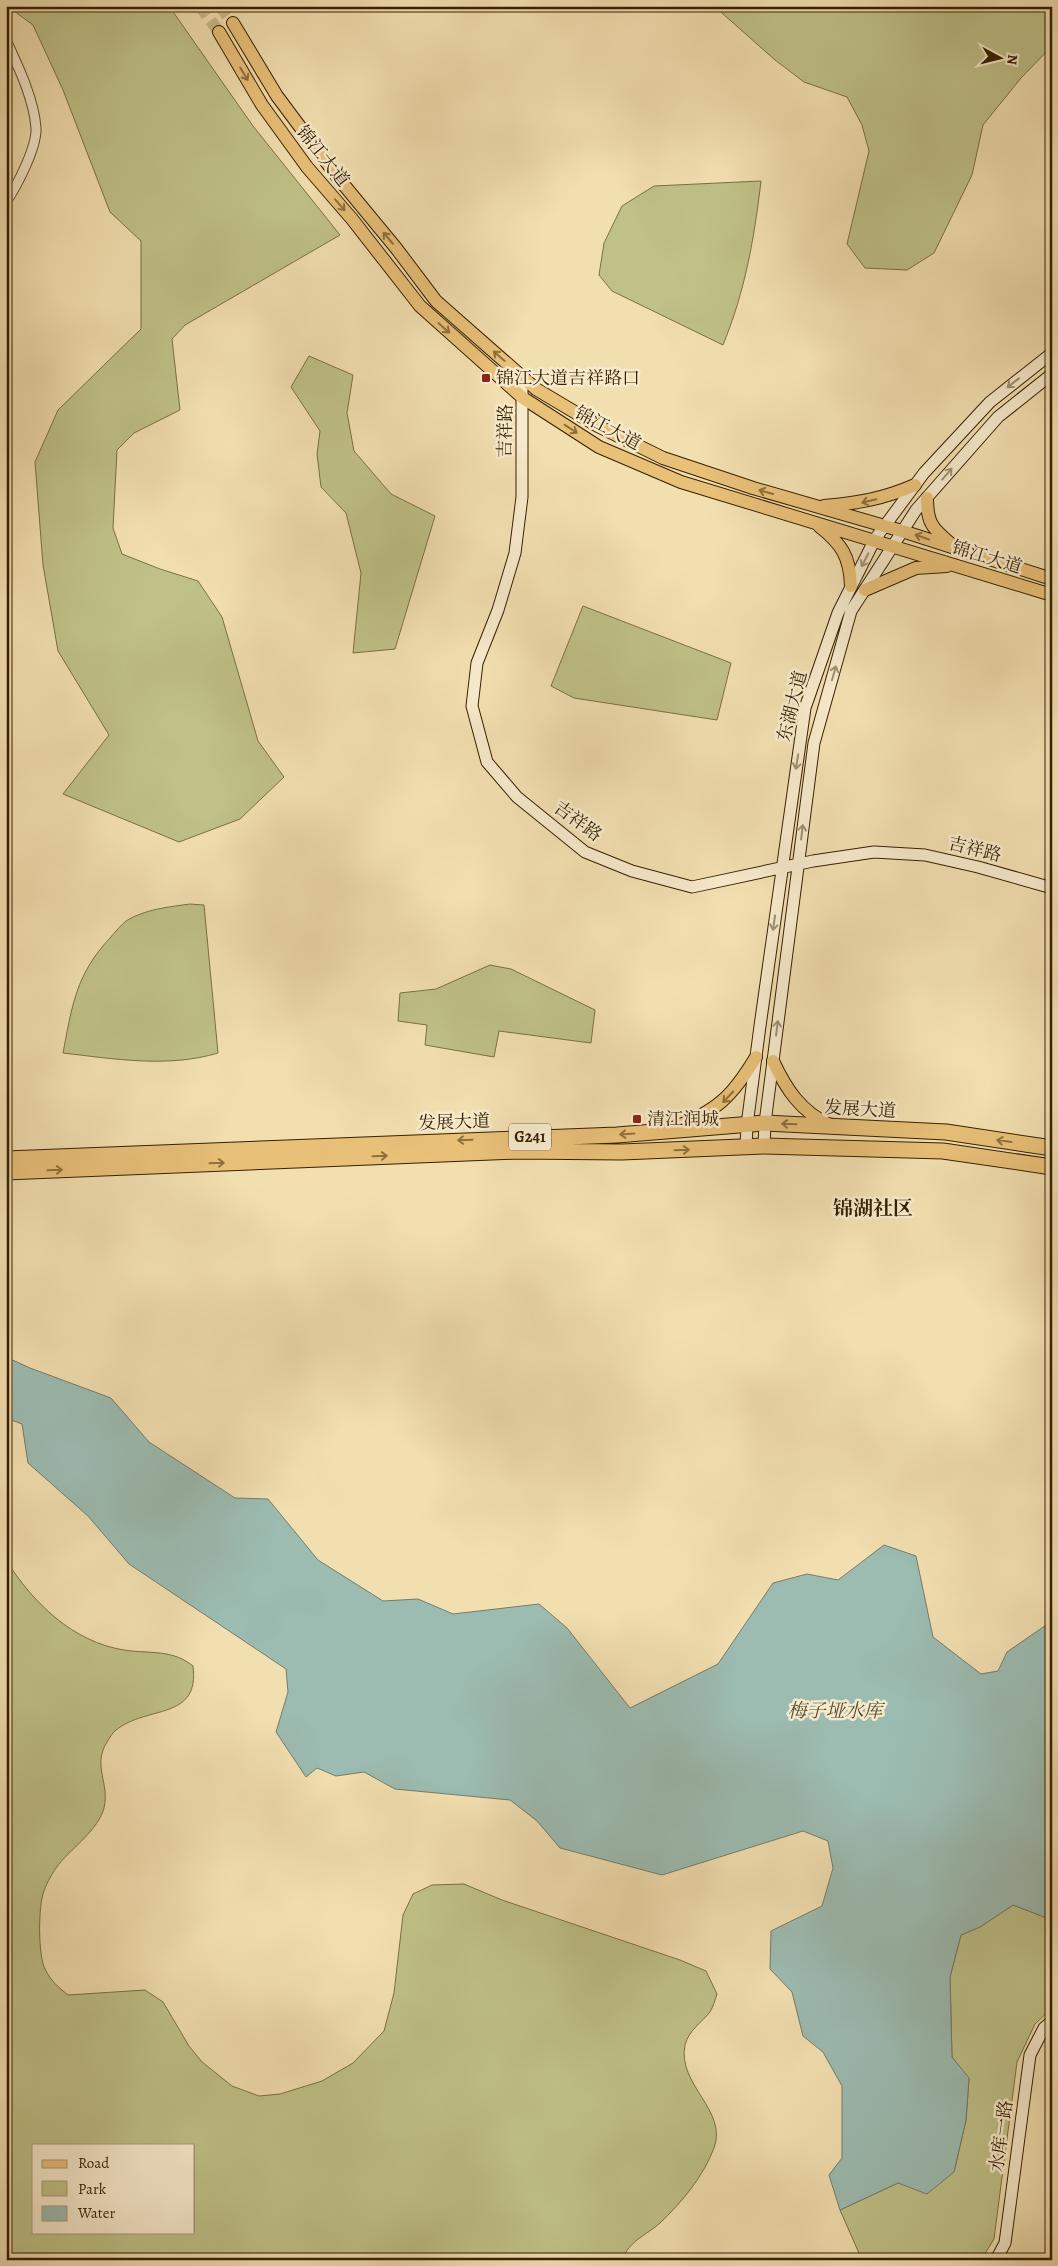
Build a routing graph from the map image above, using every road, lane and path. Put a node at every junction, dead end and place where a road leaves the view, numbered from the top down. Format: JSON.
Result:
{"nodes":[{"id":1,"x":233,"y":23,"type":"tunnel mouth"},
{"id":2,"x":219,"y":32,"type":"tunnel mouth"},
{"id":3,"x":6,"y":40,"type":"edge"},
{"id":4,"x":6,"y":202,"type":"edge"},
{"id":5,"x":1052,"y":353,"type":"edge"},
{"id":6,"x":1052,"y":374,"type":"edge"},
{"id":7,"x":522,"y":376,"type":"junction"},
{"id":8,"x":523,"y":398,"type":"junction"},
{"id":9,"x":915,"y":485,"type":"junction"},
{"id":10,"x":927,"y":498,"type":"junction"},
{"id":11,"x":817,"y":507,"type":"junction"},
{"id":12,"x":811,"y":520,"type":"junction"},
{"id":13,"x":884,"y":526,"type":"junction"},
{"id":14,"x":902,"y":531,"type":"junction"},
{"id":15,"x":875,"y":539,"type":"junction"},
{"id":16,"x":893,"y":546,"type":"junction"},
{"id":17,"x":956,"y":549,"type":"junction"},
{"id":18,"x":955,"y":566,"type":"junction"},
{"id":19,"x":1052,"y":579,"type":"edge"},
{"id":20,"x":851,"y":586,"type":"junction"},
{"id":21,"x":865,"y":590,"type":"junction"},
{"id":22,"x":1052,"y":594,"type":"edge"},
{"id":23,"x":798,"y":864,"type":"junction"},
{"id":24,"x":782,"y":868,"type":"junction"},
{"id":25,"x":1052,"y":888,"type":"edge"},
{"id":26,"x":756,"y":1057,"type":"junction"},
{"id":27,"x":773,"y":1061,"type":"junction"},
{"id":28,"x":765,"y":1123,"type":"junction"},
{"id":29,"x":747,"y":1125,"type":"junction"},
{"id":30,"x":832,"y":1126,"type":"junction"},
{"id":31,"x":664,"y":1131,"type":"junction"},
{"id":32,"x":764,"y":1146,"type":"junction"},
{"id":33,"x":746,"y":1147,"type":"junction"},
{"id":34,"x":1052,"y":1148,"type":"edge"},
{"id":35,"x":6,"y":1159,"type":"edge"},
{"id":36,"x":1052,"y":1166,"type":"edge"},
{"id":37,"x":6,"y":1172,"type":"edge"},
{"id":38,"x":1052,"y":2021,"type":"edge"},
{"id":39,"x":996,"y":2260,"type":"edge"}],
"edges":[{"from":7,"to":1,"type":"main road","name":"锦江大道","one_way":true},
{"from":2,"to":8,"type":"main road","name":"锦江大道","one_way":true},
{"from":3,"to":4,"type":"street"},
{"from":5,"to":9,"type":"main road","name":"东湖大道","one_way":true},
{"from":10,"to":6,"type":"main road","name":"东湖大道","one_way":true},
{"from":7,"to":8,"type":"main road","name":"吉祥路"},
{"from":11,"to":7,"type":"main road","name":"锦江大道","one_way":true},
{"from":8,"to":12,"type":"main road","name":"锦江大道","one_way":true},
{"from":8,"to":24,"type":"main road","name":"吉祥路"},
{"from":9,"to":11,"type":"main road","one_way":true},
{"from":9,"to":13,"type":"main road","name":"东湖大道"},
{"from":10,"to":14,"type":"main road","name":"东湖大道"},
{"from":10,"to":17,"type":"main road"},
{"from":11,"to":13,"type":"main road","name":"锦江大道"},
{"from":12,"to":15,"type":"main road","name":"锦江大道"},
{"from":12,"to":20,"type":"main road"},
{"from":13,"to":14,"type":"main road","name":"锦江大道"},
{"from":13,"to":15,"type":"main road","name":"东湖大道"},
{"from":14,"to":16,"type":"main road","name":"东湖大道"},
{"from":17,"to":14,"type":"main road","name":"锦江大道","one_way":true},
{"from":15,"to":16,"type":"main road","name":"锦江大道"},
{"from":15,"to":20,"type":"main road","name":"东湖大道","one_way":true},
{"from":16,"to":18,"type":"main road","name":"锦江大道"},
{"from":16,"to":21,"type":"main road","name":"东湖大道"},
{"from":17,"to":19,"type":"main road","name":"锦江大道"},
{"from":18,"to":21,"type":"main road"},
{"from":18,"to":22,"type":"main road","name":"锦江大道"},
{"from":20,"to":24,"type":"main road","name":"东湖大道","one_way":true},
{"from":23,"to":21,"type":"main road","name":"东湖大道","one_way":true},
{"from":23,"to":24,"type":"main road","name":"吉祥路"},
{"from":23,"to":25,"type":"main road","name":"吉祥路"},
{"from":27,"to":23,"type":"main road","name":"东湖大道","one_way":true},
{"from":24,"to":26,"type":"main road","name":"东湖大道","one_way":true},
{"from":26,"to":29,"type":"main road","name":"东湖大道"},
{"from":26,"to":31,"type":"main road","one_way":true},
{"from":27,"to":28,"type":"main road","name":"东湖大道"},
{"from":27,"to":30,"type":"main road"},
{"from":28,"to":29,"type":"highway","name":"发展大道","number":"G241"},
{"from":30,"to":28,"type":"highway","name":"发展大道","number":"G241","one_way":true},
{"from":28,"to":32,"type":"main road","name":"东湖大道"},
{"from":29,"to":31,"type":"highway","name":"发展大道","number":"G241"},
{"from":29,"to":33,"type":"main road","name":"东湖大道"},
{"from":34,"to":30,"type":"highway","name":"发展大道","number":"G241","one_way":true},
{"from":31,"to":35,"type":"highway","name":"发展大道","number":"G241","one_way":true},
{"from":32,"to":33,"type":"highway","name":"发展大道","number":"G241"},
{"from":32,"to":36,"type":"highway","name":"发展大道","number":"G241"},
{"from":37,"to":33,"type":"highway","name":"发展大道","number":"G241","one_way":true},
{"from":38,"to":39,"type":"main road","name":"水库一路"}]}
